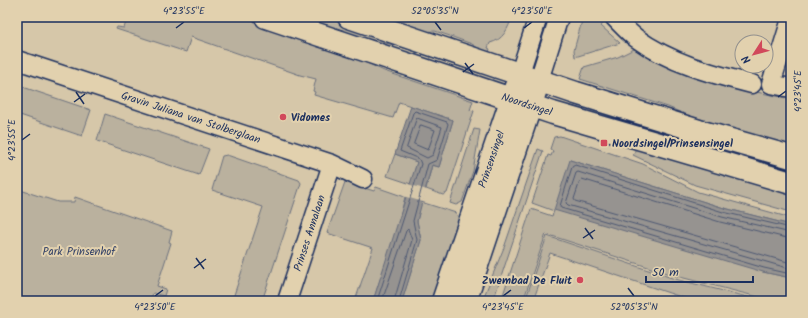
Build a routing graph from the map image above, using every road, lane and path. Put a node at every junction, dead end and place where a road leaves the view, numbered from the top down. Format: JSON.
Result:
{"nodes":[{"id":1,"x":266,"y":17,"type":"edge"},
{"id":2,"x":349,"y":17,"type":"edge"},
{"id":3,"x":538,"y":17,"type":"edge"},
{"id":4,"x":559,"y":17,"type":"edge"},
{"id":5,"x":614,"y":17,"type":"edge"},
{"id":6,"x":791,"y":19,"type":"edge"},
{"id":7,"x":17,"y":60,"type":"edge"},
{"id":8,"x":529,"y":77,"type":"junction"},
{"id":9,"x":752,"y":84,"type":"dead end"},
{"id":10,"x":791,"y":88,"type":"edge"},
{"id":11,"x":521,"y":102,"type":"junction"},
{"id":12,"x":791,"y":157,"type":"edge"},
{"id":13,"x":332,"y":164,"type":"junction"},
{"id":14,"x":364,"y":179,"type":"dead end"},
{"id":15,"x":791,"y":183,"type":"edge"},
{"id":16,"x":287,"y":301,"type":"edge"},
{"id":17,"x":443,"y":301,"type":"edge"},
{"id":18,"x":465,"y":301,"type":"edge"}],
"edges":[{"from":1,"to":11,"type":"main road","name":"Noordsingel"},
{"from":2,"to":8,"type":"main road"},
{"from":3,"to":8,"type":"street","name":"Prinsensingel"},
{"from":4,"to":8,"type":"street","name":"Prinsensingel"},
{"from":5,"to":9,"type":"street"},
{"from":6,"to":10,"type":"street"},
{"from":7,"to":13,"type":"street","name":"Gravin Juliana van Stolberglaan"},
{"from":8,"to":11,"type":"main road","name":"Prinsensingel"},
{"from":8,"to":12,"type":"main road"},
{"from":11,"to":15,"type":"main road","name":"Noordsingel"},
{"from":11,"to":17,"type":"main road","name":"Prinsensingel"},
{"from":11,"to":18,"type":"main road","name":"Prinsensingel"},
{"from":13,"to":14,"type":"street","name":"Gravin Juliana van Stolberglaan"},
{"from":13,"to":16,"type":"street","name":"Prinses Annalaan"}]}
